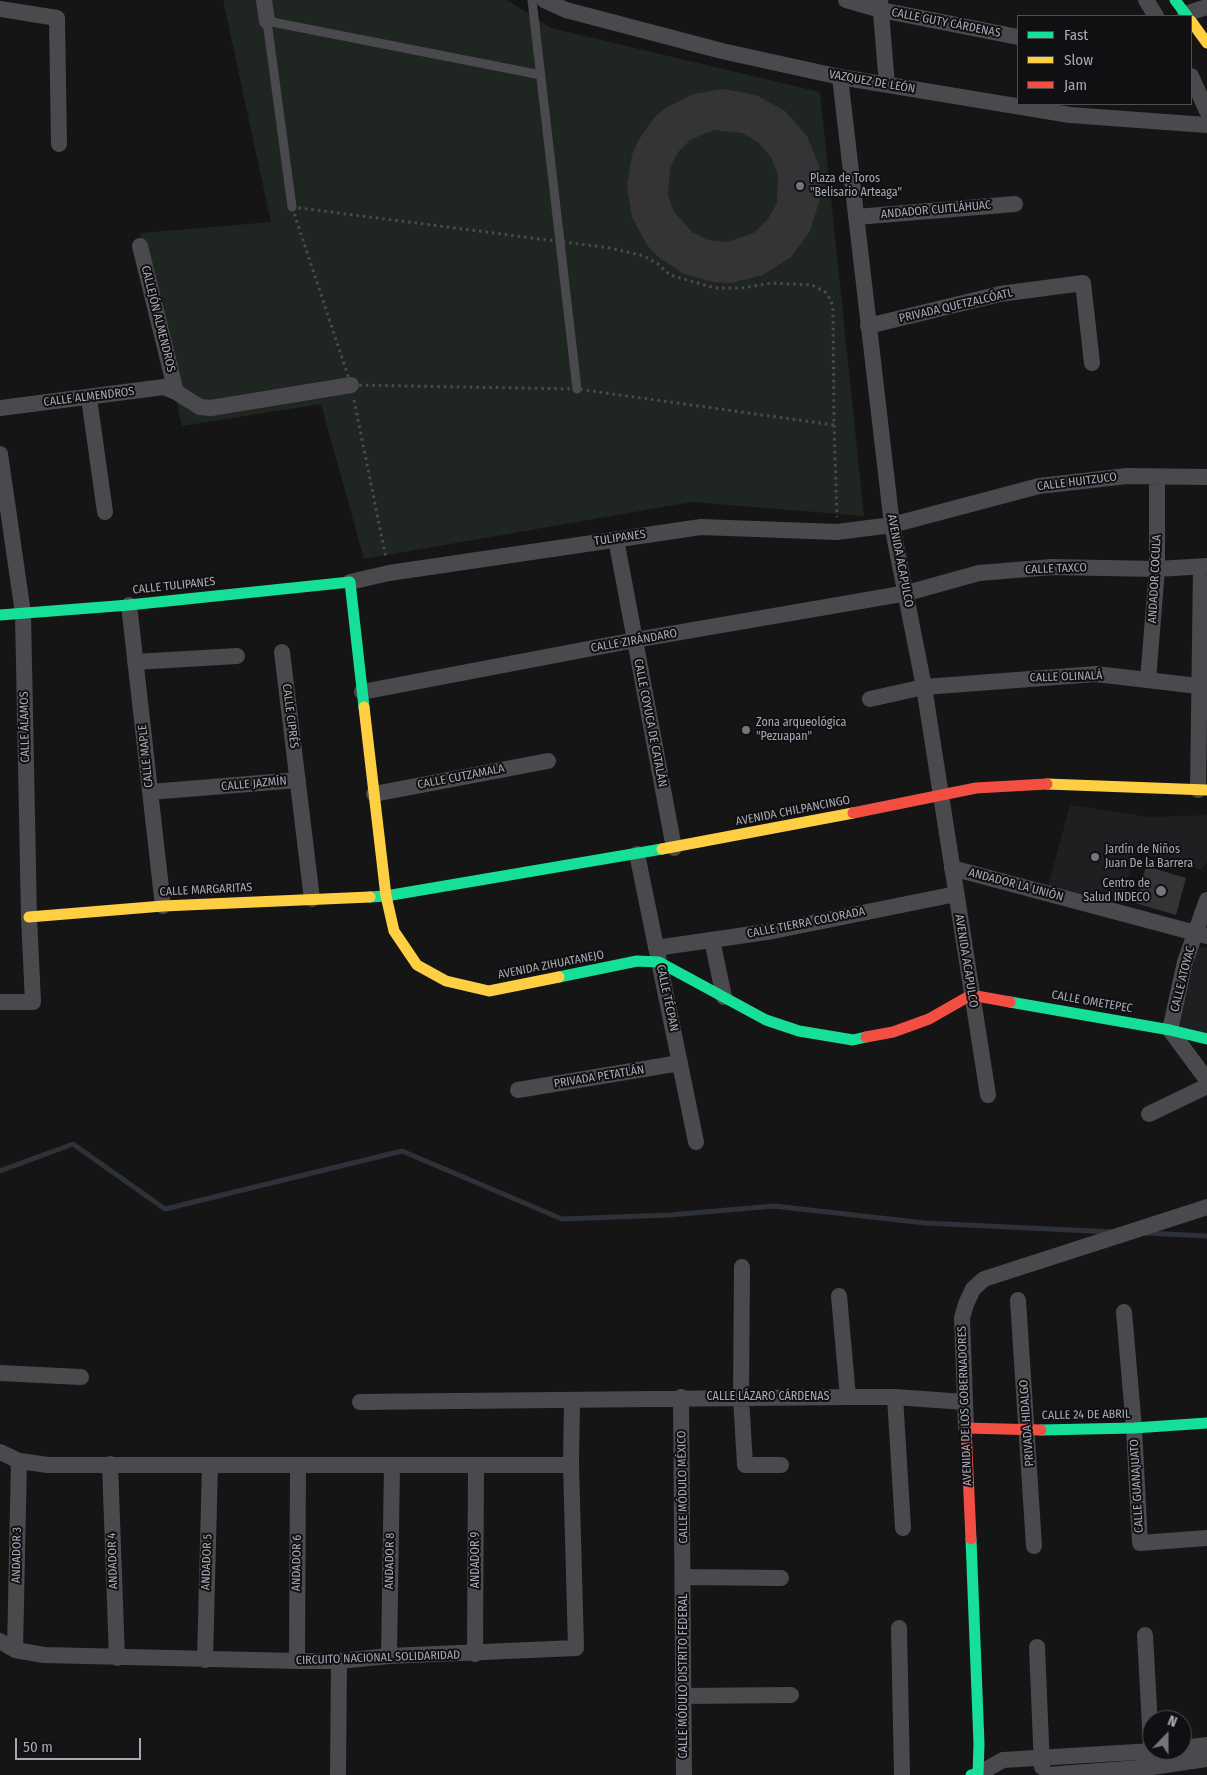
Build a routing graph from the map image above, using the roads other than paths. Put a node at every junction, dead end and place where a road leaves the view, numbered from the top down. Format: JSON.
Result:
{"nodes":[{"id":1,"x":264,"y":0,"type":"edge"},
{"id":2,"x":532,"y":0,"type":"edge"},
{"id":3,"x":544,"y":0,"type":"edge"},
{"id":4,"x":846,"y":0,"type":"edge"},
{"id":5,"x":1146,"y":0,"type":"edge"},
{"id":6,"x":1175,"y":0,"type":"edge"},
{"id":7,"x":880,"y":5,"type":"edge"},
{"id":8,"x":0,"y":8,"type":"edge"},
{"id":9,"x":1207,"y":8,"type":"edge"},
{"id":10,"x":1155,"y":15,"type":"edge"},
{"id":11,"x":1186,"y":15,"type":"edge"},
{"id":12,"x":1192,"y":15,"type":"edge"},
{"id":13,"x":267,"y":20,"type":"junction"},
{"id":14,"x":1192,"y":22,"type":"edge"},
{"id":15,"x":1017,"y":37,"type":"edge"},
{"id":16,"x":1207,"y":43,"type":"edge"},
{"id":17,"x":541,"y":75,"type":"junction"},
{"id":18,"x":840,"y":77,"type":"junction"},
{"id":19,"x":1192,"y":78,"type":"edge"},
{"id":20,"x":887,"y":85,"type":"junction"},
{"id":21,"x":1207,"y":111,"type":"edge"},
{"id":22,"x":1207,"y":125,"type":"edge"},
{"id":23,"x":59,"y":144,"type":"dead end"},
{"id":24,"x":1015,"y":204,"type":"dead end"},
{"id":25,"x":292,"y":207,"type":"dead end"},
{"id":26,"x":856,"y":217,"type":"junction"},
{"id":27,"x":140,"y":246,"type":"dead end"},
{"id":28,"x":868,"y":326,"type":"junction"},
{"id":29,"x":1092,"y":363,"type":"dead end"},
{"id":30,"x":351,"y":385,"type":"road end"},
{"id":31,"x":577,"y":389,"type":"dead end"},
{"id":32,"x":176,"y":392,"type":"junction"},
{"id":33,"x":89,"y":398,"type":"junction"},
{"id":34,"x":0,"y":408,"type":"edge"},
{"id":35,"x":0,"y":454,"type":"edge"},
{"id":36,"x":1157,"y":477,"type":"junction"},
{"id":37,"x":1207,"y":477,"type":"edge"},
{"id":38,"x":104,"y":512,"type":"dead end"},
{"id":39,"x":892,"y":525,"type":"junction"},
{"id":40,"x":616,"y":539,"type":"junction"},
{"id":41,"x":1204,"y":566,"type":"edge"},
{"id":42,"x":1157,"y":569,"type":"junction"},
{"id":43,"x":350,"y":582,"type":"junction"},
{"id":44,"x":907,"y":593,"type":"junction"},
{"id":45,"x":129,"y":605,"type":"junction"},
{"id":46,"x":22,"y":613,"type":"junction"},
{"id":47,"x":0,"y":615,"type":"edge"},
{"id":48,"x":635,"y":640,"type":"junction"},
{"id":49,"x":282,"y":652,"type":"dead end"},
{"id":50,"x":237,"y":656,"type":"dead end"},
{"id":51,"x":136,"y":662,"type":"junction"},
{"id":52,"x":1148,"y":680,"type":"junction"},
{"id":53,"x":924,"y":687,"type":"junction"},
{"id":54,"x":1203,"y":687,"type":"edge"},
{"id":55,"x":362,"y":692,"type":"junction"},
{"id":56,"x":870,"y":699,"type":"dead end"},
{"id":57,"x":548,"y":760,"type":"dead end"},
{"id":58,"x":298,"y":780,"type":"junction"},
{"id":59,"x":1203,"y":790,"type":"edge"},
{"id":60,"x":150,"y":792,"type":"junction"},
{"id":61,"x":374,"y":794,"type":"junction"},
{"id":62,"x":940,"y":797,"type":"junction"},
{"id":63,"x":674,"y":848,"type":"junction"},
{"id":64,"x":637,"y":854,"type":"junction"},
{"id":65,"x":952,"y":868,"type":"junction"},
{"id":66,"x":956,"y":894,"type":"junction"},
{"id":67,"x":386,"y":896,"type":"junction"},
{"id":68,"x":312,"y":899,"type":"junction"},
{"id":69,"x":1207,"y":900,"type":"edge"},
{"id":70,"x":163,"y":906,"type":"junction"},
{"id":71,"x":29,"y":917,"type":"junction"},
{"id":72,"x":1202,"y":934,"type":"edge"},
{"id":73,"x":712,"y":940,"type":"junction"},
{"id":74,"x":658,"y":955,"type":"junction"},
{"id":75,"x":971,"y":995,"type":"junction"},
{"id":76,"x":724,"y":997,"type":"junction"},
{"id":77,"x":0,"y":1002,"type":"edge"},
{"id":78,"x":1170,"y":1030,"type":"junction"},
{"id":79,"x":1207,"y":1039,"type":"edge"},
{"id":80,"x":680,"y":1063,"type":"junction"},
{"id":81,"x":1207,"y":1080,"type":"edge"},
{"id":82,"x":1207,"y":1086,"type":"edge"},
{"id":83,"x":518,"y":1090,"type":"dead end"},
{"id":84,"x":988,"y":1095,"type":"dead end"},
{"id":85,"x":1149,"y":1114,"type":"dead end"},
{"id":86,"x":696,"y":1142,"type":"dead end"},
{"id":87,"x":1207,"y":1207,"type":"edge"},
{"id":88,"x":742,"y":1267,"type":"dead end"},
{"id":89,"x":839,"y":1296,"type":"dead end"},
{"id":90,"x":1018,"y":1300,"type":"dead end"},
{"id":91,"x":1124,"y":1312,"type":"dead end"},
{"id":92,"x":0,"y":1373,"type":"edge"},
{"id":93,"x":81,"y":1377,"type":"dead end"},
{"id":94,"x":848,"y":1396,"type":"junction"},
{"id":95,"x":895,"y":1396,"type":"junction"},
{"id":96,"x":681,"y":1397,"type":"junction"},
{"id":97,"x":741,"y":1397,"type":"junction"},
{"id":98,"x":572,"y":1400,"type":"junction"},
{"id":99,"x":360,"y":1402,"type":"dead end"},
{"id":100,"x":964,"y":1402,"type":"junction"},
{"id":101,"x":1207,"y":1423,"type":"edge"},
{"id":102,"x":966,"y":1428,"type":"junction"},
{"id":103,"x":1134,"y":1428,"type":"junction"},
{"id":104,"x":1028,"y":1430,"type":"junction"},
{"id":105,"x":0,"y":1452,"type":"edge"},
{"id":106,"x":19,"y":1461,"type":"junction"},
{"id":107,"x":110,"y":1464,"type":"junction"},
{"id":108,"x":210,"y":1465,"type":"junction"},
{"id":109,"x":298,"y":1465,"type":"junction"},
{"id":110,"x":571,"y":1465,"type":"junction"},
{"id":111,"x":781,"y":1465,"type":"dead end"},
{"id":112,"x":392,"y":1466,"type":"junction"},
{"id":113,"x":476,"y":1466,"type":"junction"},
{"id":114,"x":903,"y":1528,"type":"dead end"},
{"id":115,"x":1207,"y":1538,"type":"edge"},
{"id":116,"x":1034,"y":1546,"type":"dead end"},
{"id":117,"x":684,"y":1576,"type":"junction"},
{"id":118,"x":781,"y":1578,"type":"dead end"},
{"id":119,"x":899,"y":1628,"type":"dead end"},
{"id":120,"x":1145,"y":1635,"type":"dead end"},
{"id":121,"x":0,"y":1641,"type":"edge"},
{"id":122,"x":1037,"y":1647,"type":"dead end"},
{"id":123,"x":15,"y":1650,"type":"junction"},
{"id":124,"x":475,"y":1654,"type":"junction"},
{"id":125,"x":389,"y":1656,"type":"junction"},
{"id":126,"x":117,"y":1658,"type":"junction"},
{"id":127,"x":205,"y":1660,"type":"junction"},
{"id":128,"x":296,"y":1661,"type":"junction"},
{"id":129,"x":339,"y":1661,"type":"junction"},
{"id":130,"x":791,"y":1695,"type":"dead end"},
{"id":131,"x":684,"y":1696,"type":"junction"},
{"id":132,"x":1207,"y":1745,"type":"edge"},
{"id":133,"x":1192,"y":1747,"type":"edge"},
{"id":134,"x":1041,"y":1757,"type":"junction"},
{"id":135,"x":1207,"y":1759,"type":"edge"},
{"id":136,"x":1152,"y":1765,"type":"edge"},
{"id":137,"x":338,"y":1775,"type":"edge"},
{"id":138,"x":684,"y":1775,"type":"edge"},
{"id":139,"x":902,"y":1775,"type":"edge"},
{"id":140,"x":971,"y":1775,"type":"edge"},
{"id":141,"x":978,"y":1775,"type":"edge"},
{"id":142,"x":982,"y":1775,"type":"edge"},
{"id":143,"x":1042,"y":1775,"type":"edge"},
{"id":144,"x":1047,"y":1775,"type":"edge"}],
"edges":[{"from":1,"to":13,"type":"street"},
{"from":2,"to":17,"type":"lane"},
{"from":3,"to":18,"type":"street","name":"VAZQUEZ DE LEÓN"},
{"from":4,"to":7,"type":"street","name":"CALLE GUTY CÁRDENAS"},
{"from":5,"to":10,"type":"street"},
{"from":6,"to":11,"type":"street"},
{"from":7,"to":15,"type":"street","name":"CALLE GUTY CÁRDENAS"},
{"from":7,"to":20,"type":"street"},
{"from":8,"to":23,"type":"street"},
{"from":9,"to":12,"type":"street"},
{"from":13,"to":17,"type":"lane"},
{"from":13,"to":25,"type":"lane"},
{"from":14,"to":16,"type":"street"},
{"from":17,"to":31,"type":"lane"},
{"from":18,"to":20,"type":"street","name":"VAZQUEZ DE LEÓN"},
{"from":18,"to":26,"type":"street","name":"AVENIDA ACAPULCO"},
{"from":19,"to":21,"type":"street"},
{"from":20,"to":22,"type":"street","name":"VAZQUEZ DE LEÓN"},
{"from":24,"to":26,"type":"street","name":"ANDADOR CUITLÁHUAC"},
{"from":26,"to":28,"type":"street","name":"AVENIDA ACAPULCO"},
{"from":27,"to":32,"type":"street","name":"CALLEJÓN ALMENDROS"},
{"from":28,"to":29,"type":"street","name":"PRIVADA QUETZALCÓATL"},
{"from":28,"to":39,"type":"street","name":"AVENIDA ACAPULCO"},
{"from":30,"to":32,"type":"street"},
{"from":32,"to":33,"type":"street","name":"CALLE ALMENDROS"},
{"from":33,"to":34,"type":"street","name":"CALLE ALMENDROS"},
{"from":33,"to":38,"type":"street"},
{"from":35,"to":46,"type":"street","name":"CALLE ÁLAMOS"},
{"from":36,"to":37,"type":"street","name":"CALLE HUITZUCO"},
{"from":36,"to":39,"type":"street","name":"CALLE HUITZUCO"},
{"from":36,"to":42,"type":"street","name":"ANDADOR COCULA"},
{"from":39,"to":40,"type":"street","name":"TULIPANES"},
{"from":39,"to":44,"type":"street","name":"AVENIDA ACAPULCO"},
{"from":40,"to":43,"type":"street","name":"TULIPANES"},
{"from":40,"to":48,"type":"street","name":"CALLE COYUCA DE CATALÁN"},
{"from":41,"to":42,"type":"street","name":"CALLE TAXCO"},
{"from":41,"to":54,"type":"street"},
{"from":42,"to":44,"type":"street","name":"CALLE TAXCO"},
{"from":42,"to":52,"type":"street","name":"ANDADOR COCULA"},
{"from":43,"to":45,"type":"street","name":"CALLE TULIPANES"},
{"from":43,"to":55,"type":"street","name":"AVENIDA ZIHUATANEJO"},
{"from":44,"to":48,"type":"street","name":"CALLE ZIRÁNDARO"},
{"from":44,"to":53,"type":"street","name":"AVENIDA ACAPULCO"},
{"from":45,"to":46,"type":"street","name":"CALLE TULIPANES"},
{"from":45,"to":51,"type":"street","name":"CALLE MAPLE"},
{"from":46,"to":47,"type":"street","name":"CALLE TULIPANES"},
{"from":46,"to":71,"type":"street","name":"CALLE ÁLAMOS"},
{"from":48,"to":55,"type":"street","name":"CALLE ZIRÁNDARO"},
{"from":48,"to":63,"type":"street","name":"CALLE COYUCA DE CATALÁN"},
{"from":49,"to":58,"type":"street","name":"CALLE CIPRÉS"},
{"from":50,"to":51,"type":"street"},
{"from":51,"to":60,"type":"street","name":"CALLE MAPLE"},
{"from":52,"to":53,"type":"street","name":"CALLE OLINALÁ"},
{"from":52,"to":54,"type":"street","name":"CALLE OLINALÁ"},
{"from":53,"to":56,"type":"street","name":"CALLE OLINALÁ"},
{"from":53,"to":62,"type":"street","name":"AVENIDA ACAPULCO"},
{"from":54,"to":59,"type":"street"},
{"from":55,"to":61,"type":"street","name":"AVENIDA ZIHUATANEJO"},
{"from":57,"to":61,"type":"street","name":"CALLE CUTZAMALA"},
{"from":58,"to":60,"type":"street","name":"CALLE JAZMÍN"},
{"from":58,"to":68,"type":"street","name":"CALLE JAZMÍN"},
{"from":59,"to":62,"type":"street","name":"AVENIDA CHILPANCINGO"},
{"from":60,"to":70,"type":"street","name":"CALLE MAPLE"},
{"from":61,"to":67,"type":"street","name":"AVENIDA ZIHUATANEJO"},
{"from":62,"to":63,"type":"street","name":"AVENIDA CHILPANCINGO"},
{"from":62,"to":65,"type":"street","name":"AVENIDA ACAPULCO"},
{"from":63,"to":64,"type":"street","name":"AVENIDA CHILPANCINGO"},
{"from":64,"to":67,"type":"street","name":"AVENIDA CHILPANCINGO"},
{"from":64,"to":74,"type":"street","name":"CALLE TÉCPAN"},
{"from":65,"to":66,"type":"street","name":"AVENIDA ACAPULCO"},
{"from":65,"to":72,"type":"street","name":"ANDADOR LA UNIÓN"},
{"from":66,"to":73,"type":"street","name":"CALLE TIERRA COLORADA"},
{"from":66,"to":75,"type":"street","name":"AVENIDA ACAPULCO"},
{"from":67,"to":68,"type":"street","name":"CALLE MARGARITAS"},
{"from":67,"to":74,"type":"street","name":"AVENIDA ZIHUATANEJO"},
{"from":68,"to":70,"type":"street","name":"CALLE MARGARITAS"},
{"from":69,"to":72,"type":"street","name":"CALLE ATOYAC"},
{"from":70,"to":71,"type":"street","name":"CALLE MARGARITAS"},
{"from":71,"to":77,"type":"street","name":"CALLE ÁLAMOS"},
{"from":72,"to":78,"type":"street","name":"CALLE ATOYAC"},
{"from":73,"to":74,"type":"street","name":"CALLE TIERRA COLORADA"},
{"from":73,"to":76,"type":"street"},
{"from":74,"to":76,"type":"street","name":"AVENIDA ZIHUATANEJO"},
{"from":74,"to":80,"type":"street","name":"CALLE TÉCPAN"},
{"from":75,"to":76,"type":"street","name":"AVENIDA ZIHUATANEJO"},
{"from":75,"to":78,"type":"street","name":"CALLE OMETEPEC"},
{"from":75,"to":84,"type":"street","name":"AVENIDA ACAPULCO"},
{"from":78,"to":79,"type":"street","name":"CALLE OMETEPEC"},
{"from":78,"to":81,"type":"street"},
{"from":80,"to":83,"type":"street","name":"PRIVADA PETATLÁN"},
{"from":80,"to":86,"type":"street","name":"CALLE TÉCPAN"},
{"from":82,"to":85,"type":"street"},
{"from":87,"to":100,"type":"street","name":"AVENIDA DE LOS GOBERNADORES"},
{"from":88,"to":97,"type":"street"},
{"from":89,"to":94,"type":"street"},
{"from":90,"to":104,"type":"street","name":"PRIVADA HIDALGO"},
{"from":91,"to":103,"type":"street","name":"CALLE GUANAJUATO"},
{"from":92,"to":93,"type":"street"},
{"from":94,"to":95,"type":"street","name":"CALLE LÁZARO CÁRDENAS"},
{"from":94,"to":97,"type":"street","name":"CALLE LÁZARO CÁRDENAS"},
{"from":95,"to":100,"type":"street","name":"CALLE LÁZARO CÁRDENAS"},
{"from":95,"to":114,"type":"street"},
{"from":96,"to":97,"type":"street","name":"CALLE LÁZARO CÁRDENAS"},
{"from":96,"to":98,"type":"street","name":"CALLE LÁZARO CÁRDENAS"},
{"from":96,"to":117,"type":"street","name":"CALLE MÓDULO MÉXICO"},
{"from":97,"to":111,"type":"street"},
{"from":98,"to":99,"type":"street","name":"CALLE LÁZARO CÁRDENAS"},
{"from":98,"to":110,"type":"street","name":"CIRCUITO NACIONAL SOLIDARIDAD"},
{"from":100,"to":102,"type":"street","name":"AVENIDA DE LOS GOBERNADORES"},
{"from":101,"to":103,"type":"street","name":"CALLE 24 DE ABRIL"},
{"from":102,"to":104,"type":"street","name":"CALLE 24 DE ABRIL"},
{"from":102,"to":141,"type":"street","name":"AVENIDA DE LOS GOBERNADORES"},
{"from":103,"to":104,"type":"street","name":"CALLE 24 DE ABRIL"},
{"from":103,"to":115,"type":"street","name":"CALLE GUANAJUATO"},
{"from":104,"to":116,"type":"street","name":"PRIVADA HIDALGO"},
{"from":105,"to":106,"type":"street"},
{"from":106,"to":107,"type":"street"},
{"from":106,"to":123,"type":"street","name":"ANDADOR 3"},
{"from":107,"to":108,"type":"street"},
{"from":107,"to":126,"type":"street","name":"ANDADOR 4"},
{"from":108,"to":109,"type":"street"},
{"from":108,"to":127,"type":"street","name":"ANDADOR 5"},
{"from":109,"to":112,"type":"street"},
{"from":109,"to":128,"type":"street","name":"ANDADOR 6"},
{"from":110,"to":113,"type":"street"},
{"from":110,"to":124,"type":"street","name":"CIRCUITO NACIONAL SOLIDARIDAD"},
{"from":112,"to":113,"type":"street"},
{"from":112,"to":125,"type":"street","name":"ANDADOR 8"},
{"from":113,"to":124,"type":"street","name":"ANDADOR 9"},
{"from":117,"to":118,"type":"street"},
{"from":117,"to":131,"type":"street","name":"CALLE MÓDULO DISTRITO FEDERAL"},
{"from":119,"to":139,"type":"street"},
{"from":120,"to":136,"type":"street"},
{"from":121,"to":123,"type":"street","name":"CIRCUITO NACIONAL SOLIDARIDAD"},
{"from":122,"to":134,"type":"street"},
{"from":123,"to":126,"type":"street","name":"CIRCUITO NACIONAL SOLIDARIDAD"},
{"from":124,"to":125,"type":"street","name":"CIRCUITO NACIONAL SOLIDARIDAD"},
{"from":125,"to":129,"type":"street","name":"CIRCUITO NACIONAL SOLIDARIDAD"},
{"from":126,"to":127,"type":"street","name":"CIRCUITO NACIONAL SOLIDARIDAD"},
{"from":127,"to":128,"type":"street","name":"CIRCUITO NACIONAL SOLIDARIDAD"},
{"from":128,"to":129,"type":"street","name":"CIRCUITO NACIONAL SOLIDARIDAD"},
{"from":129,"to":137,"type":"street"},
{"from":130,"to":131,"type":"street"},
{"from":131,"to":138,"type":"street","name":"CALLE MÓDULO DISTRITO FEDERAL"},
{"from":132,"to":133,"type":"street"},
{"from":134,"to":136,"type":"street"},
{"from":134,"to":141,"type":"street"},
{"from":134,"to":143,"type":"street"},
{"from":135,"to":136,"type":"street"},
{"from":136,"to":144,"type":"street"},
{"from":140,"to":141,"type":"street"},
{"from":141,"to":142,"type":"street"}]}
